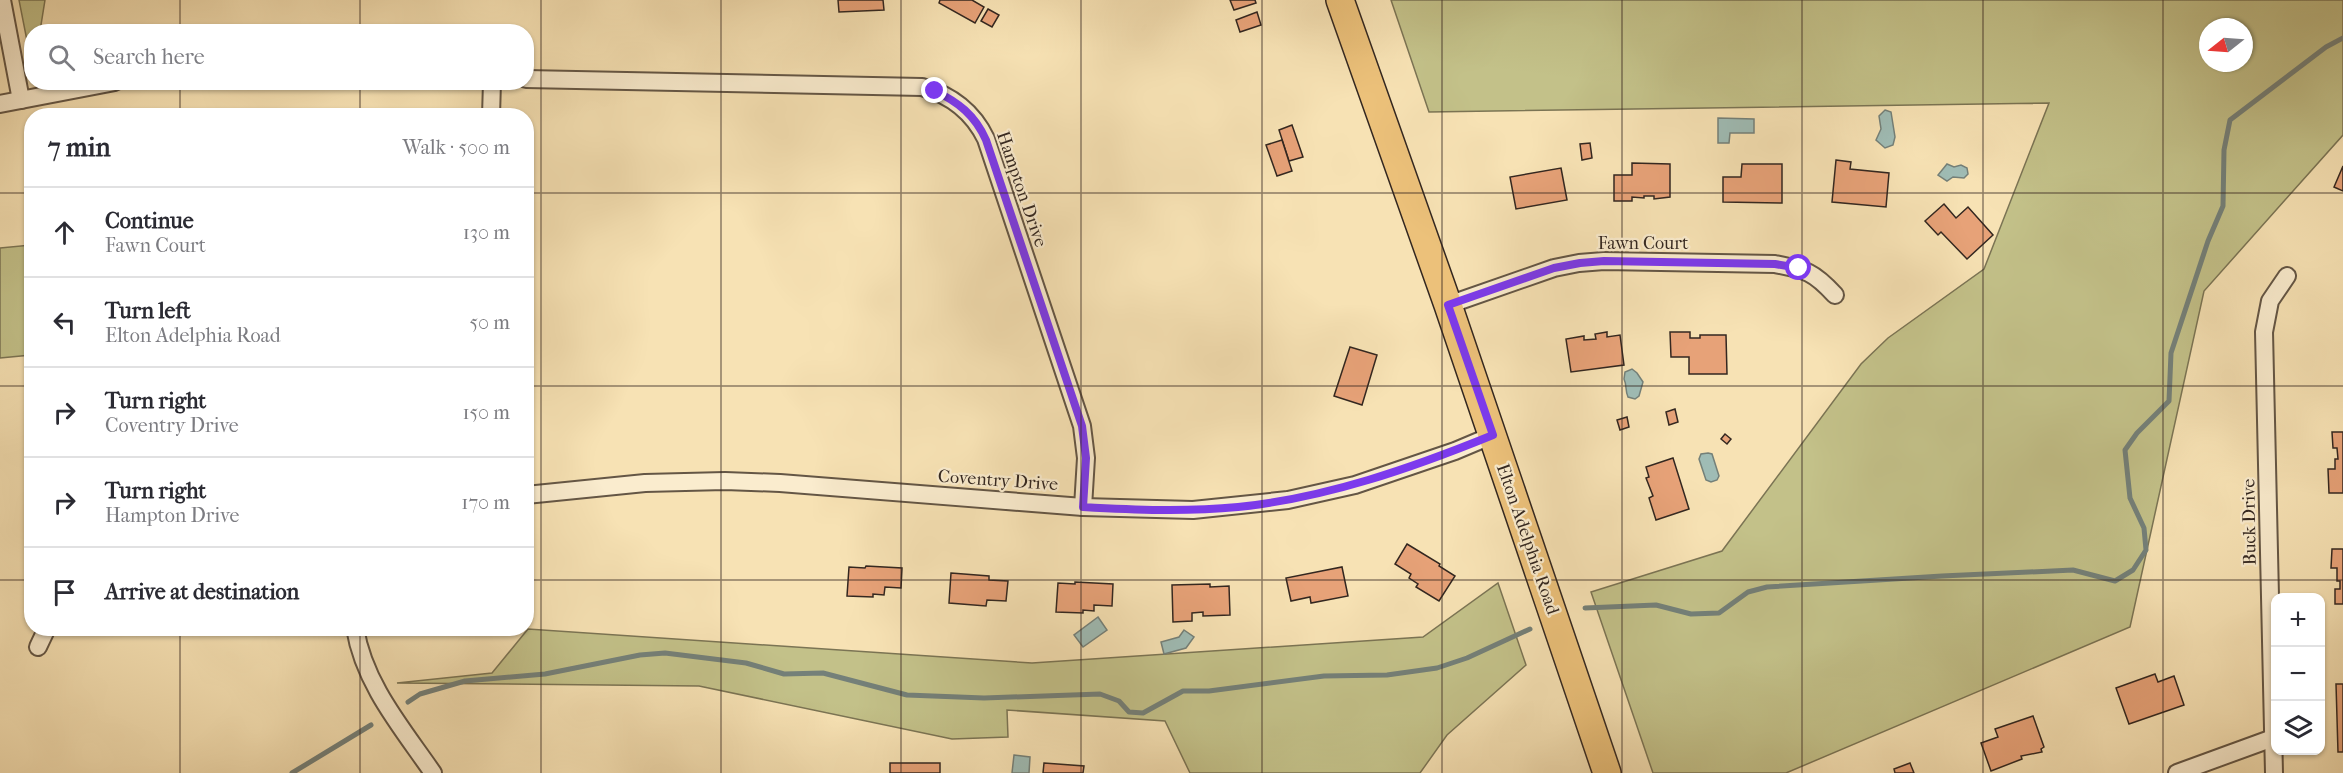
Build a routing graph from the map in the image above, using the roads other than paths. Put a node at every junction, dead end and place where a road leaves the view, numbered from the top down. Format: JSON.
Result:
{"nodes":[{"id":1,"x":2,"y":0,"type":"edge"},
{"id":2,"x":1340,"y":0,"type":"edge"},
{"id":3,"x":534,"y":80,"type":"edge"},
{"id":4,"x":73,"y":90,"type":"edge"},
{"id":5,"x":492,"y":90,"type":"edge"},
{"id":6,"x":21,"y":100,"type":"junction"},
{"id":7,"x":0,"y":104,"type":"edge"},
{"id":8,"x":491,"y":108,"type":"edge"},
{"id":9,"x":2287,"y":276,"type":"dead end"},
{"id":10,"x":1835,"y":295,"type":"dead end"},
{"id":11,"x":1448,"y":305,"type":"junction"},
{"id":12,"x":1493,"y":435,"type":"junction"},
{"id":13,"x":534,"y":494,"type":"edge"},
{"id":14,"x":1083,"y":507,"type":"junction"},
{"id":15,"x":43,"y":636,"type":"edge"},
{"id":16,"x":357,"y":636,"type":"edge"},
{"id":17,"x":38,"y":647,"type":"dead end"},
{"id":18,"x":2272,"y":701,"type":"edge"},
{"id":19,"x":2271,"y":739,"type":"edge"},
{"id":20,"x":2273,"y":755,"type":"edge"},
{"id":21,"x":433,"y":773,"type":"edge"},
{"id":22,"x":1607,"y":773,"type":"edge"},
{"id":23,"x":2177,"y":773,"type":"edge"},
{"id":24,"x":2274,"y":773,"type":"edge"}],
"edges":[{"from":1,"to":6,"type":"street"},
{"from":2,"to":11,"type":"main road","name":"Elton Adelphia Road"},
{"from":3,"to":14,"type":"street","name":"Hampton Drive"},
{"from":4,"to":6,"type":"street"},
{"from":5,"to":8,"type":"street"},
{"from":6,"to":7,"type":"street"},
{"from":9,"to":18,"type":"street","name":"Buck Drive"},
{"from":10,"to":11,"type":"street","name":"Fawn Court"},
{"from":11,"to":12,"type":"main road","name":"Elton Adelphia Road"},
{"from":12,"to":14,"type":"street","name":"Coventry Drive"},
{"from":12,"to":22,"type":"main road","name":"Elton Adelphia Road"},
{"from":13,"to":14,"type":"street","name":"Coventry Drive"},
{"from":15,"to":17,"type":"street"},
{"from":16,"to":21,"type":"street"},
{"from":19,"to":23,"type":"street"},
{"from":20,"to":24,"type":"street","name":"Buck Drive"}]}
